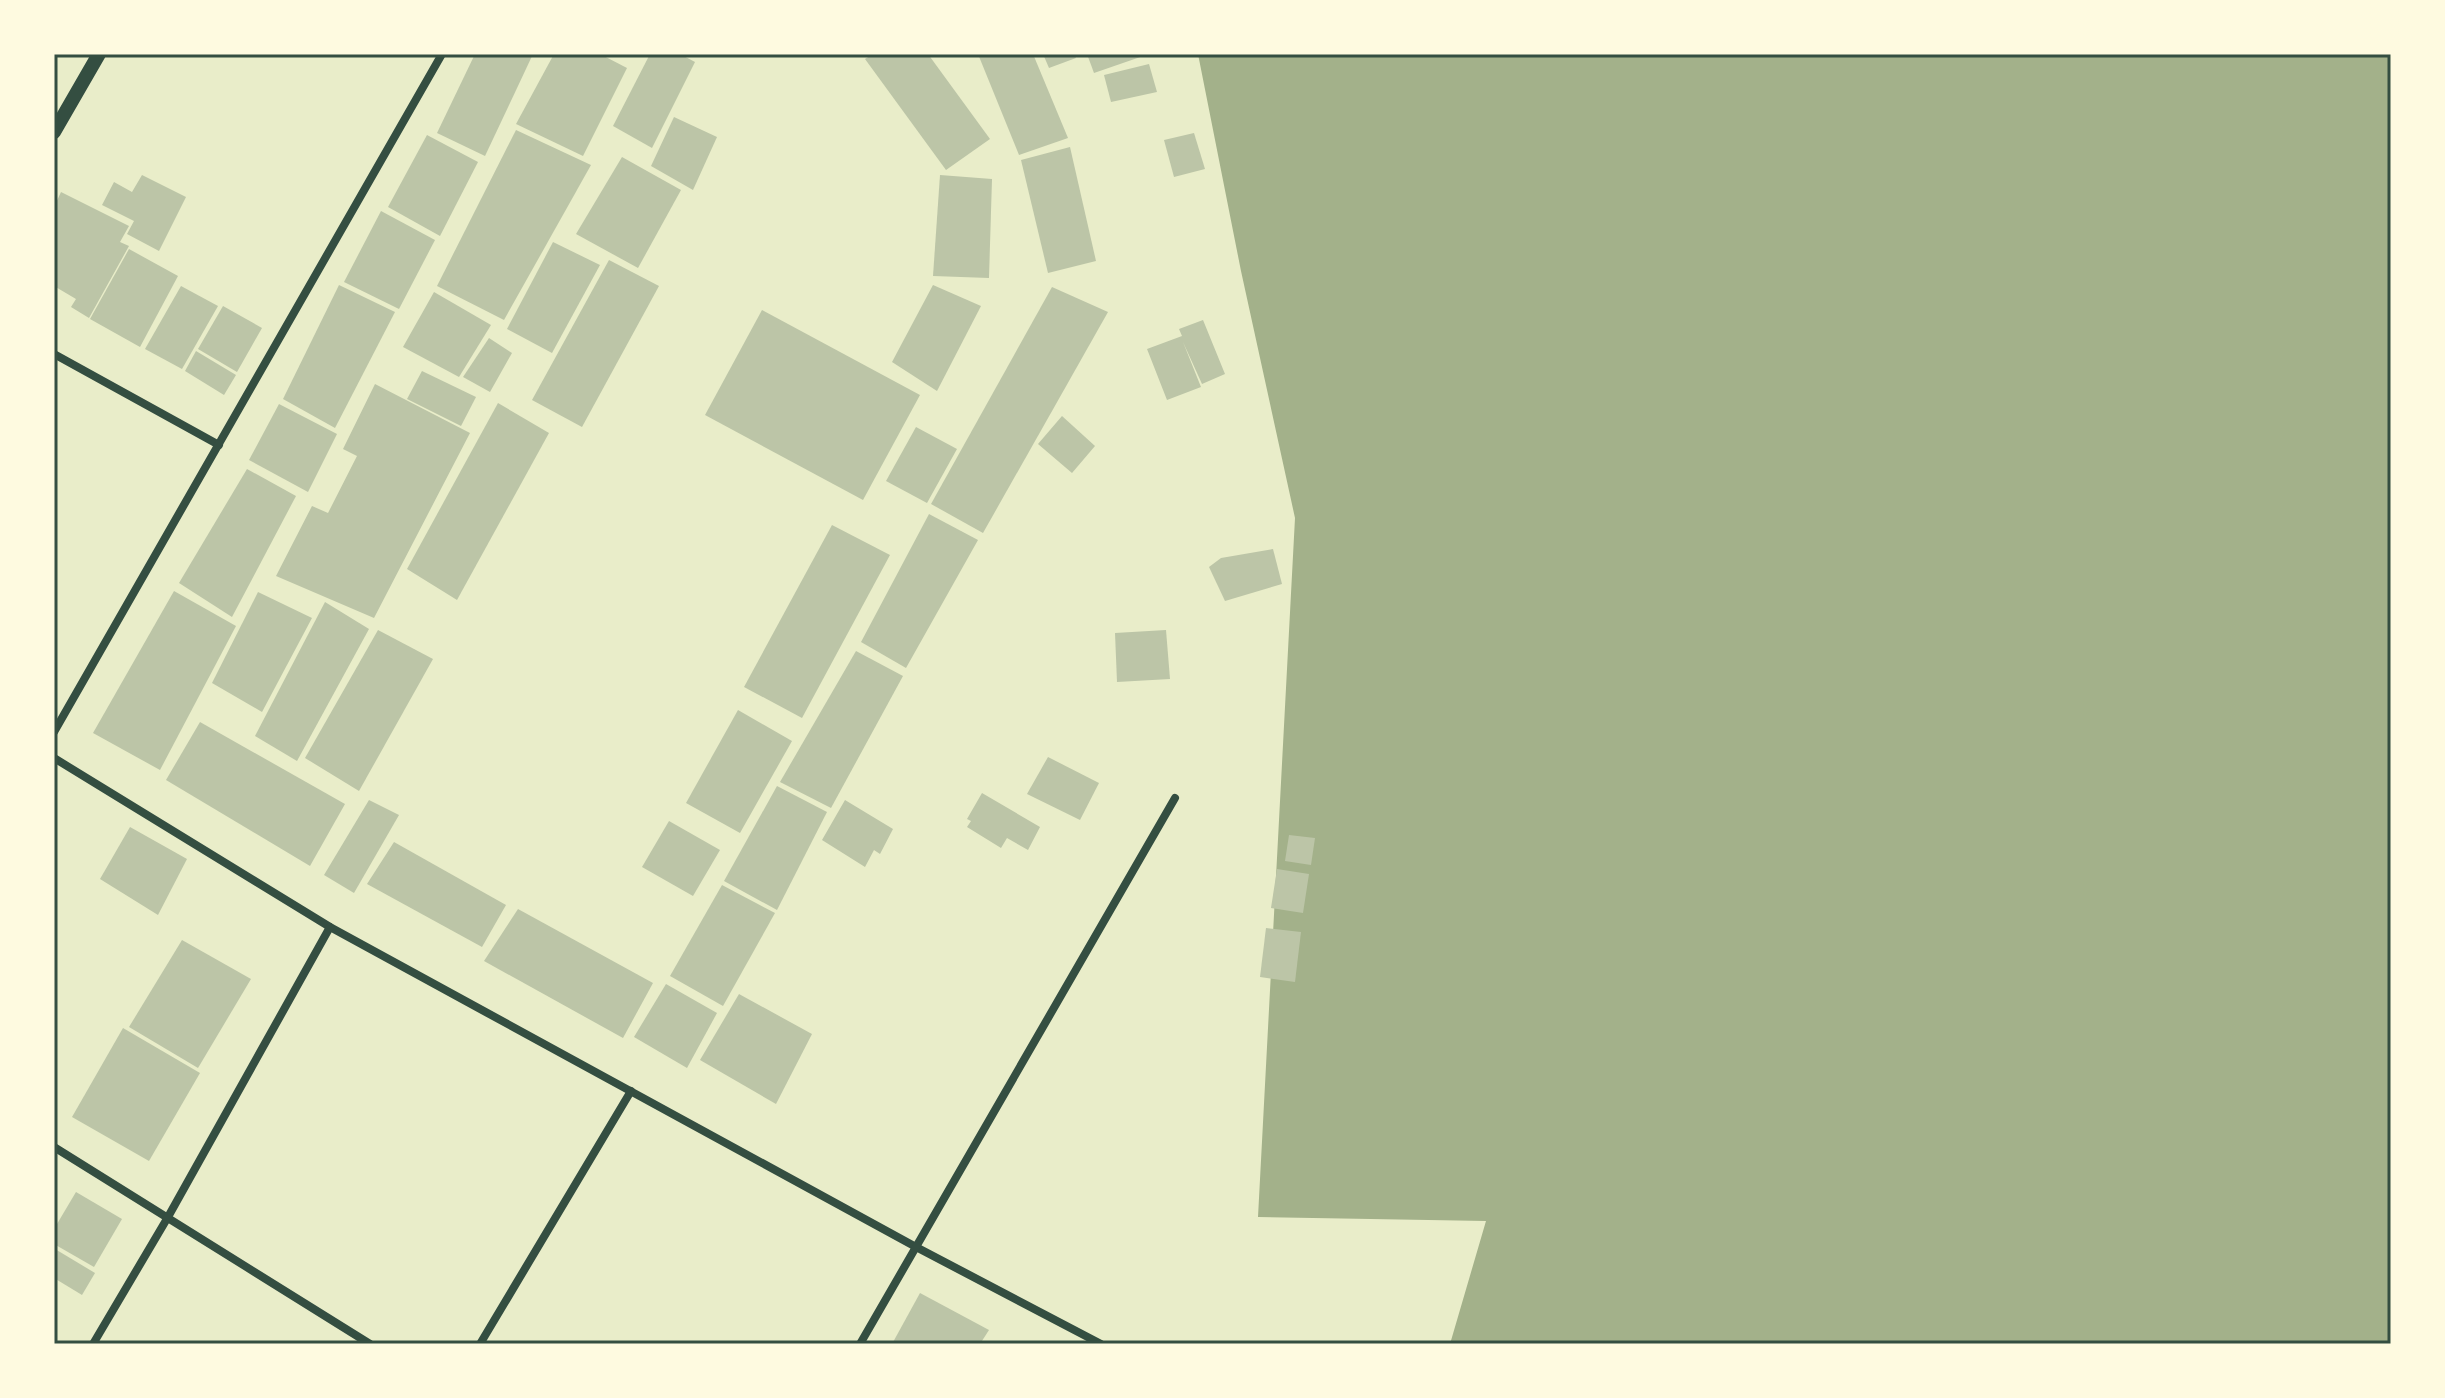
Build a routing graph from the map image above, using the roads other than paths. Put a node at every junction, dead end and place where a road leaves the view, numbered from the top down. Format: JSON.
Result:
{"nodes":[{"id":1,"x":99,"y":54,"type":"edge"},
{"id":2,"x":442,"y":54,"type":"edge"},
{"id":3,"x":54,"y":132,"type":"edge"},
{"id":4,"x":54,"y":354,"type":"edge"},
{"id":5,"x":219,"y":445,"type":"junction"},
{"id":6,"x":54,"y":732,"type":"edge"},
{"id":7,"x":54,"y":758,"type":"edge"},
{"id":8,"x":1175,"y":798,"type":"dead end"},
{"id":9,"x":330,"y":927,"type":"junction"},
{"id":10,"x":631,"y":1091,"type":"junction"},
{"id":11,"x":54,"y":1147,"type":"edge"},
{"id":12,"x":168,"y":1217,"type":"junction"},
{"id":13,"x":916,"y":1247,"type":"junction"},
{"id":14,"x":93,"y":1344,"type":"edge"},
{"id":15,"x":370,"y":1344,"type":"edge"},
{"id":16,"x":480,"y":1344,"type":"edge"},
{"id":17,"x":860,"y":1344,"type":"edge"},
{"id":18,"x":1101,"y":1344,"type":"edge"}],
"edges":[{"from":1,"to":3,"type":"street"},
{"from":2,"to":5,"type":"street"},
{"from":4,"to":5,"type":"street"},
{"from":5,"to":6,"type":"street"},
{"from":7,"to":9,"type":"street"},
{"from":8,"to":13,"type":"street"},
{"from":9,"to":10,"type":"street"},
{"from":9,"to":12,"type":"street"},
{"from":10,"to":13,"type":"street"},
{"from":10,"to":16,"type":"street"},
{"from":11,"to":12,"type":"street"},
{"from":12,"to":14,"type":"street"},
{"from":12,"to":15,"type":"street"},
{"from":13,"to":17,"type":"street"},
{"from":13,"to":18,"type":"street"}]}
